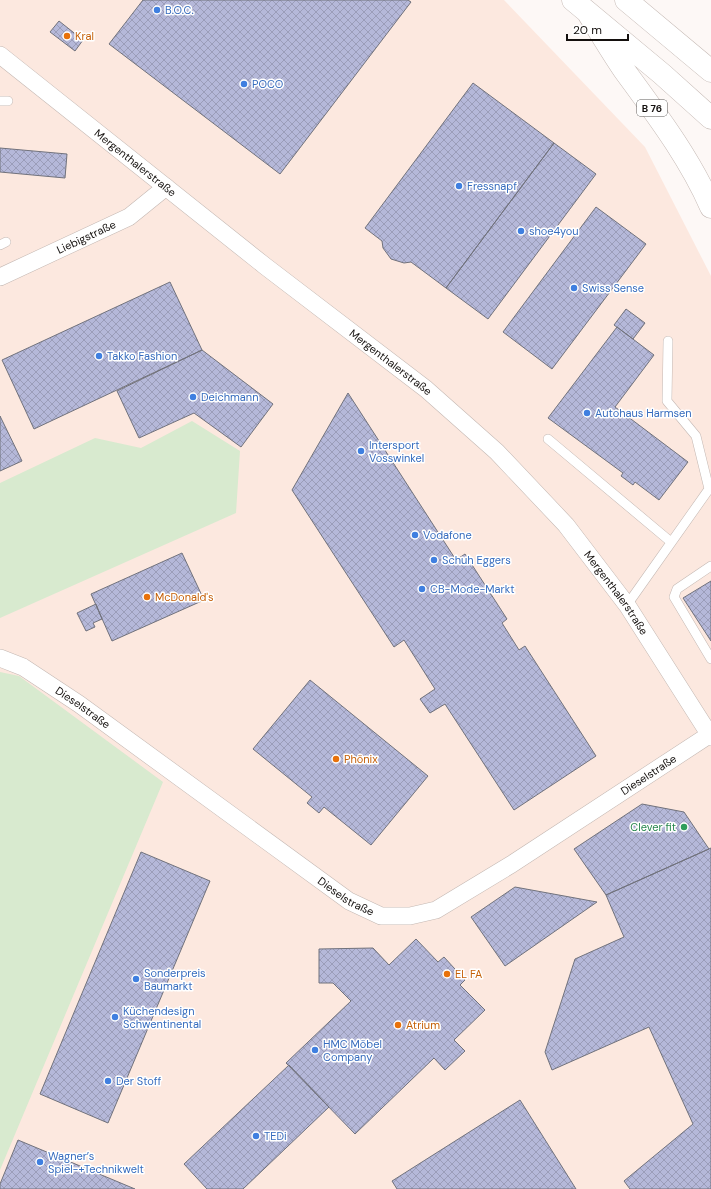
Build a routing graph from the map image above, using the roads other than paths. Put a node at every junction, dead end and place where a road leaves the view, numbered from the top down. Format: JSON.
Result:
{"nodes":[{"id":1,"x":626,"y":0,"type":"edge"},
{"id":2,"x":580,"y":6,"type":"edge"},
{"id":3,"x":0,"y":55,"type":"edge"},
{"id":4,"x":711,"y":71,"type":"edge"},
{"id":5,"x":711,"y":118,"type":"edge"},
{"id":6,"x":166,"y":187,"type":"junction"},
{"id":7,"x":711,"y":207,"type":"edge"},
{"id":8,"x":0,"y":277,"type":"edge"},
{"id":9,"x":668,"y":341,"type":"dead end"},
{"id":10,"x":548,"y":439,"type":"dead end"},
{"id":11,"x":671,"y":542,"type":"junction"},
{"id":12,"x":711,"y":566,"type":"edge"},
{"id":13,"x":627,"y":604,"type":"junction"},
{"id":14,"x":0,"y":658,"type":"edge"},
{"id":15,"x":711,"y":659,"type":"edge"},
{"id":16,"x":710,"y":736,"type":"edge"}],
"edges":[{"from":1,"to":4,"type":"highway"},
{"from":2,"to":5,"type":"highway","number":"B 76"},
{"from":2,"to":7,"type":"highway","number":"B 76"},
{"from":3,"to":6,"type":"street","name":"Mergenthalerstraße"},
{"from":6,"to":8,"type":"street","name":"Liebigstraße"},
{"from":6,"to":13,"type":"street","name":"Mergenthalerstraße"},
{"from":9,"to":11,"type":"lane"},
{"from":10,"to":11,"type":"lane"},
{"from":11,"to":13,"type":"lane"},
{"from":12,"to":15,"type":"lane"},
{"from":13,"to":16,"type":"street","name":"Mergenthalerstraße"},
{"from":14,"to":16,"type":"street","name":"Dieselstraße"}]}
